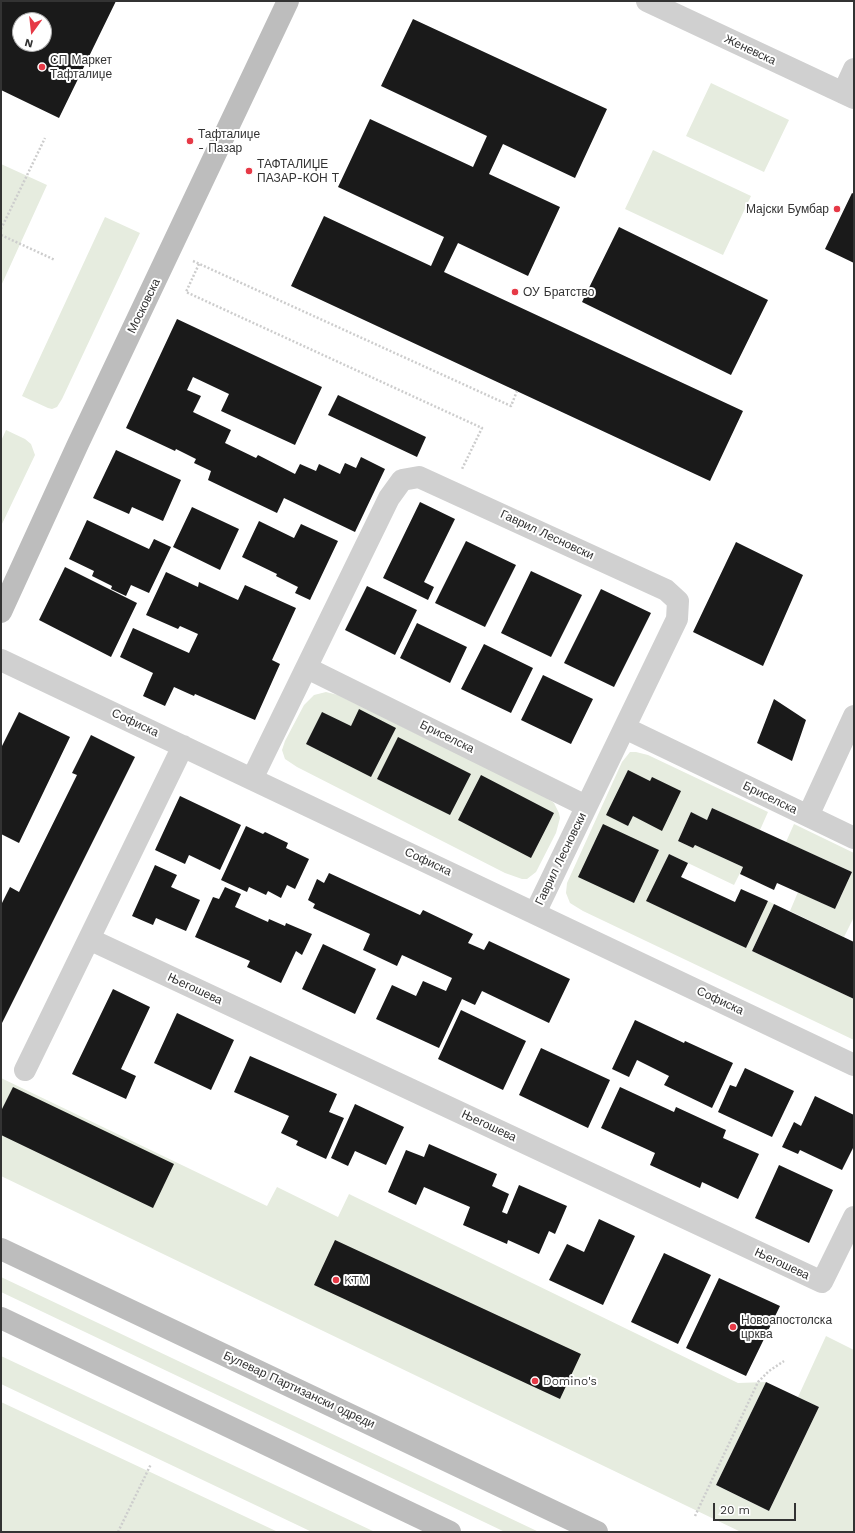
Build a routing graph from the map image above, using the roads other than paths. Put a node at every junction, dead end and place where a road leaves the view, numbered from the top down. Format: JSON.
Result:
{"nodes":[{"id":1,"x":288,"y":1,"type":"edge"},
{"id":2,"x":660,"y":4,"type":"edge"},
{"id":3,"x":854,"y":70,"type":"edge"},
{"id":4,"x":848,"y":96,"type":"edge"},
{"id":5,"x":1,"y":612,"type":"edge"},
{"id":6,"x":1,"y":660,"type":"edge"},
{"id":7,"x":307,"y":668,"type":"junction"},
{"id":8,"x":854,"y":716,"type":"edge"},
{"id":9,"x":625,"y":728,"type":"junction"},
{"id":10,"x":183,"y":746,"type":"junction"},
{"id":11,"x":252,"y":779,"type":"junction"},
{"id":12,"x":586,"y":806,"type":"junction"},
{"id":13,"x":808,"y":816,"type":"junction"},
{"id":14,"x":854,"y":838,"type":"edge"},
{"id":15,"x":535,"y":913,"type":"junction"},
{"id":16,"x":89,"y":939,"type":"junction"},
{"id":17,"x":854,"y":1065,"type":"edge"},
{"id":18,"x":25,"y":1070,"type":"dead end"},
{"id":19,"x":854,"y":1216,"type":"edge"},
{"id":20,"x":1,"y":1249,"type":"edge"},
{"id":21,"x":1,"y":1318,"type":"edge"},
{"id":22,"x":450,"y":1532,"type":"edge"},
{"id":23,"x":597,"y":1532,"type":"edge"}],
"edges":[{"from":1,"to":5,"type":"street","name":"Московска"},
{"from":2,"to":4,"type":"street","name":"Женевска"},
{"from":3,"to":4,"type":"street"},
{"from":6,"to":10,"type":"street","name":"Софиска"},
{"from":7,"to":9,"type":"street","name":"Гаврил Лесновски"},
{"from":7,"to":11,"type":"street","name":"Гаврил Лесновски"},
{"from":7,"to":12,"type":"street","name":"Бриселска"},
{"from":8,"to":13,"type":"street","name":"Бриселска"},
{"from":9,"to":12,"type":"street","name":"Гаврил Лесновски"},
{"from":9,"to":13,"type":"street","name":"Бриселска"},
{"from":10,"to":11,"type":"street","name":"Софиска"},
{"from":10,"to":16,"type":"street"},
{"from":11,"to":15,"type":"street","name":"Софиска"},
{"from":12,"to":15,"type":"street","name":"Гаврил Лесновски"},
{"from":13,"to":14,"type":"street","name":"Бриселска"},
{"from":15,"to":17,"type":"street","name":"Софиска"},
{"from":16,"to":18,"type":"street"},
{"from":16,"to":19,"type":"street","name":"Његошева"},
{"from":20,"to":23,"type":"street","name":"Булевар Партизански одреди"},
{"from":21,"to":22,"type":"street"}]}
